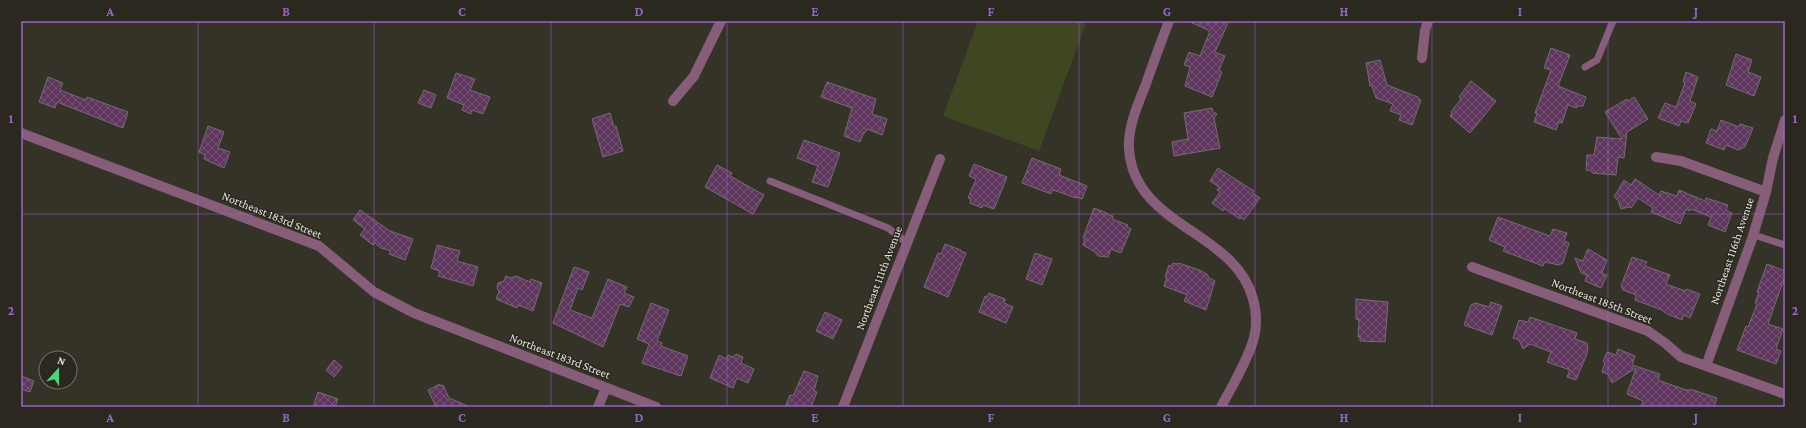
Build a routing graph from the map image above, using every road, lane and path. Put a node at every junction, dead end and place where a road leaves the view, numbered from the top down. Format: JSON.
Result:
{"nodes":[{"id":1,"x":721,"y":21,"type":"edge"},
{"id":2,"x":1169,"y":21,"type":"edge"},
{"id":3,"x":1428,"y":21,"type":"edge"},
{"id":4,"x":1613,"y":21,"type":"edge"},
{"id":5,"x":1422,"y":58,"type":"dead end"},
{"id":6,"x":1585,"y":67,"type":"dead end"},
{"id":7,"x":673,"y":101,"type":"dead end"},
{"id":8,"x":1785,"y":120,"type":"edge"},
{"id":9,"x":21,"y":133,"type":"edge"},
{"id":10,"x":1656,"y":157,"type":"dead end"},
{"id":11,"x":940,"y":159,"type":"dead end"},
{"id":12,"x":770,"y":181,"type":"dead end"},
{"id":13,"x":1766,"y":192,"type":"junction"},
{"id":14,"x":1754,"y":235,"type":"junction"},
{"id":15,"x":907,"y":243,"type":"junction"},
{"id":16,"x":1785,"y":245,"type":"edge"},
{"id":17,"x":1472,"y":267,"type":"dead end"},
{"id":18,"x":1706,"y":366,"type":"junction"},
{"id":19,"x":606,"y":388,"type":"junction"},
{"id":20,"x":1785,"y":394,"type":"edge"},
{"id":21,"x":598,"y":407,"type":"edge"},
{"id":22,"x":656,"y":407,"type":"edge"},
{"id":23,"x":843,"y":407,"type":"edge"},
{"id":24,"x":1221,"y":407,"type":"edge"}],
"edges":[{"from":1,"to":7,"type":"street"},
{"from":2,"to":24,"type":"street"},
{"from":3,"to":5,"type":"street"},
{"from":4,"to":6,"type":"lane"},
{"from":8,"to":13,"type":"street","name":"Northeast 116th Avenue"},
{"from":9,"to":19,"type":"street","name":"Northeast 183rd Street"},
{"from":10,"to":13,"type":"street"},
{"from":11,"to":15,"type":"street","name":"Northeast 111th Avenue"},
{"from":12,"to":15,"type":"lane"},
{"from":13,"to":14,"type":"street","name":"Northeast 116th Avenue"},
{"from":14,"to":16,"type":"lane"},
{"from":14,"to":18,"type":"street","name":"Northeast 116th Avenue"},
{"from":15,"to":23,"type":"street","name":"Northeast 111th Avenue"},
{"from":17,"to":18,"type":"street","name":"Northeast 185th Street"},
{"from":18,"to":20,"type":"street","name":"Northeast 185th Street"},
{"from":19,"to":21,"type":"street"},
{"from":19,"to":22,"type":"street","name":"Northeast 183rd Street"}]}
